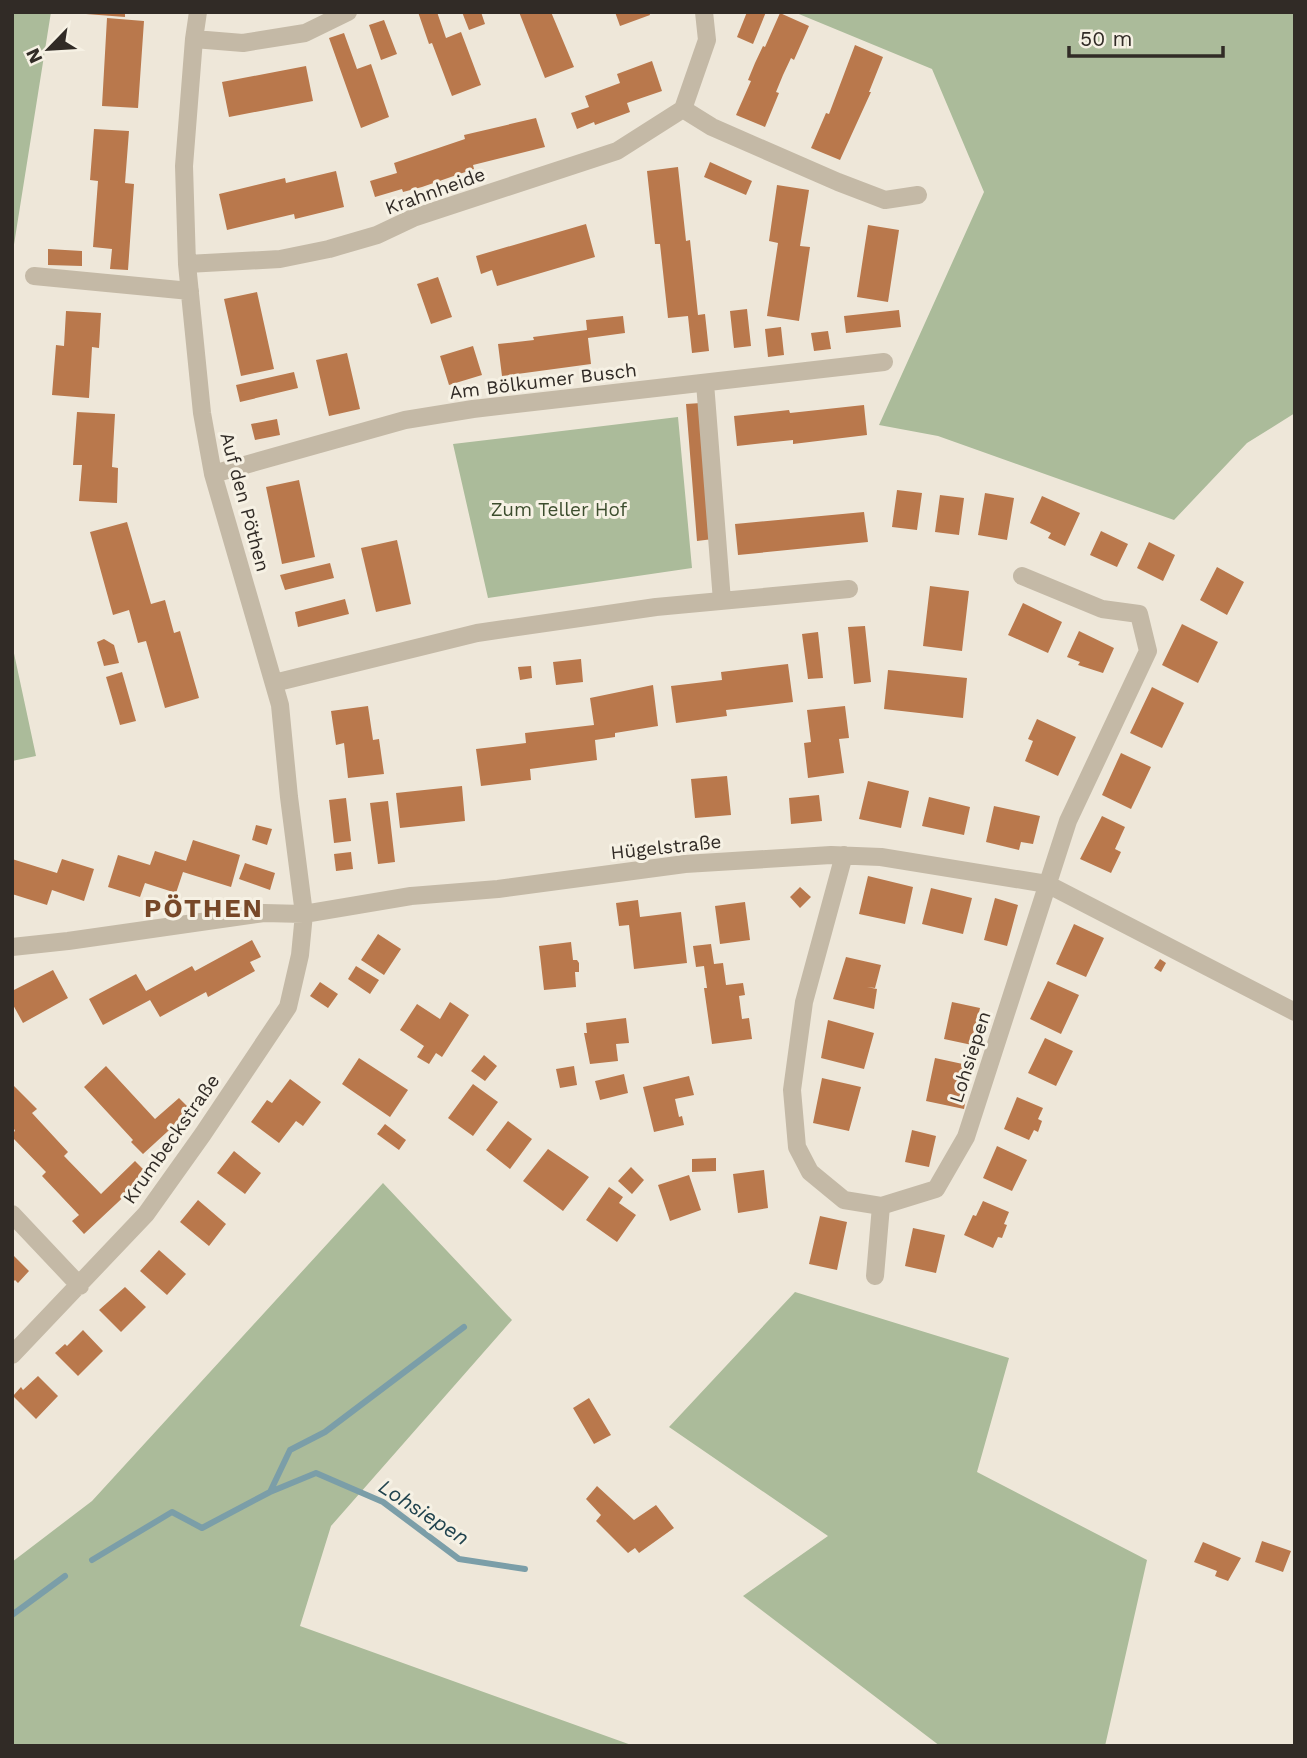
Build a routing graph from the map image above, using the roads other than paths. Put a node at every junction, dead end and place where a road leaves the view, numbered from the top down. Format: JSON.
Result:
{"nodes":[{"id":1,"x":198,"y":12,"type":"edge"},
{"id":2,"x":348,"y":12,"type":"edge"},
{"id":3,"x":704,"y":12,"type":"edge"},
{"id":4,"x":194,"y":38,"type":"junction"},
{"id":5,"x":683,"y":109,"type":"junction"},
{"id":6,"x":918,"y":195,"type":"dead end"},
{"id":7,"x":187,"y":264,"type":"junction"},
{"id":8,"x":34,"y":276,"type":"dead end"},
{"id":9,"x":190,"y":291,"type":"junction"},
{"id":10,"x":884,"y":362,"type":"dead end"},
{"id":11,"x":705,"y":383,"type":"junction"},
{"id":12,"x":213,"y":474,"type":"junction"},
{"id":13,"x":1022,"y":576,"type":"dead end"},
{"id":14,"x":849,"y":589,"type":"dead end"},
{"id":15,"x":722,"y":601,"type":"junction"},
{"id":16,"x":274,"y":683,"type":"junction"},
{"id":17,"x":844,"y":855,"type":"junction"},
{"id":18,"x":1047,"y":884,"type":"junction"},
{"id":19,"x":304,"y":914,"type":"junction"},
{"id":20,"x":12,"y":947,"type":"edge"},
{"id":21,"x":1295,"y":1012,"type":"edge"},
{"id":22,"x":881,"y":1206,"type":"junction"},
{"id":23,"x":12,"y":1214,"type":"edge"},
{"id":24,"x":875,"y":1276,"type":"dead end"},
{"id":25,"x":80,"y":1286,"type":"junction"},
{"id":26,"x":12,"y":1355,"type":"edge"}],
"edges":[{"from":1,"to":4,"type":"street","name":"Auf den Pöthen"},
{"from":2,"to":4,"type":"street"},
{"from":3,"to":5,"type":"street"},
{"from":4,"to":7,"type":"street","name":"Auf den Pöthen"},
{"from":5,"to":6,"type":"street"},
{"from":5,"to":7,"type":"street","name":"Krahnheide"},
{"from":7,"to":9,"type":"street","name":"Auf den Pöthen"},
{"from":8,"to":9,"type":"street"},
{"from":9,"to":12,"type":"street","name":"Auf den Pöthen"},
{"from":10,"to":11,"type":"street","name":"Am Bölkumer Busch"},
{"from":11,"to":12,"type":"street","name":"Am Bölkumer Busch"},
{"from":11,"to":15,"type":"street"},
{"from":12,"to":16,"type":"street","name":"Auf den Pöthen"},
{"from":13,"to":18,"type":"street","name":"Lohsiepen"},
{"from":14,"to":15,"type":"street"},
{"from":15,"to":16,"type":"street"},
{"from":16,"to":19,"type":"street","name":"Auf den Pöthen"},
{"from":17,"to":18,"type":"street","name":"Hügelstraße"},
{"from":17,"to":19,"type":"street","name":"Hügelstraße"},
{"from":17,"to":22,"type":"street","name":"Lohsiepen"},
{"from":18,"to":21,"type":"street","name":"Hügelstraße"},
{"from":18,"to":22,"type":"street","name":"Lohsiepen"},
{"from":19,"to":20,"type":"street","name":"Hügelstraße"},
{"from":19,"to":25,"type":"street","name":"Krumbeckstraße"},
{"from":22,"to":24,"type":"street"},
{"from":23,"to":25,"type":"street"},
{"from":25,"to":26,"type":"street","name":"Krumbeckstraße"}]}
